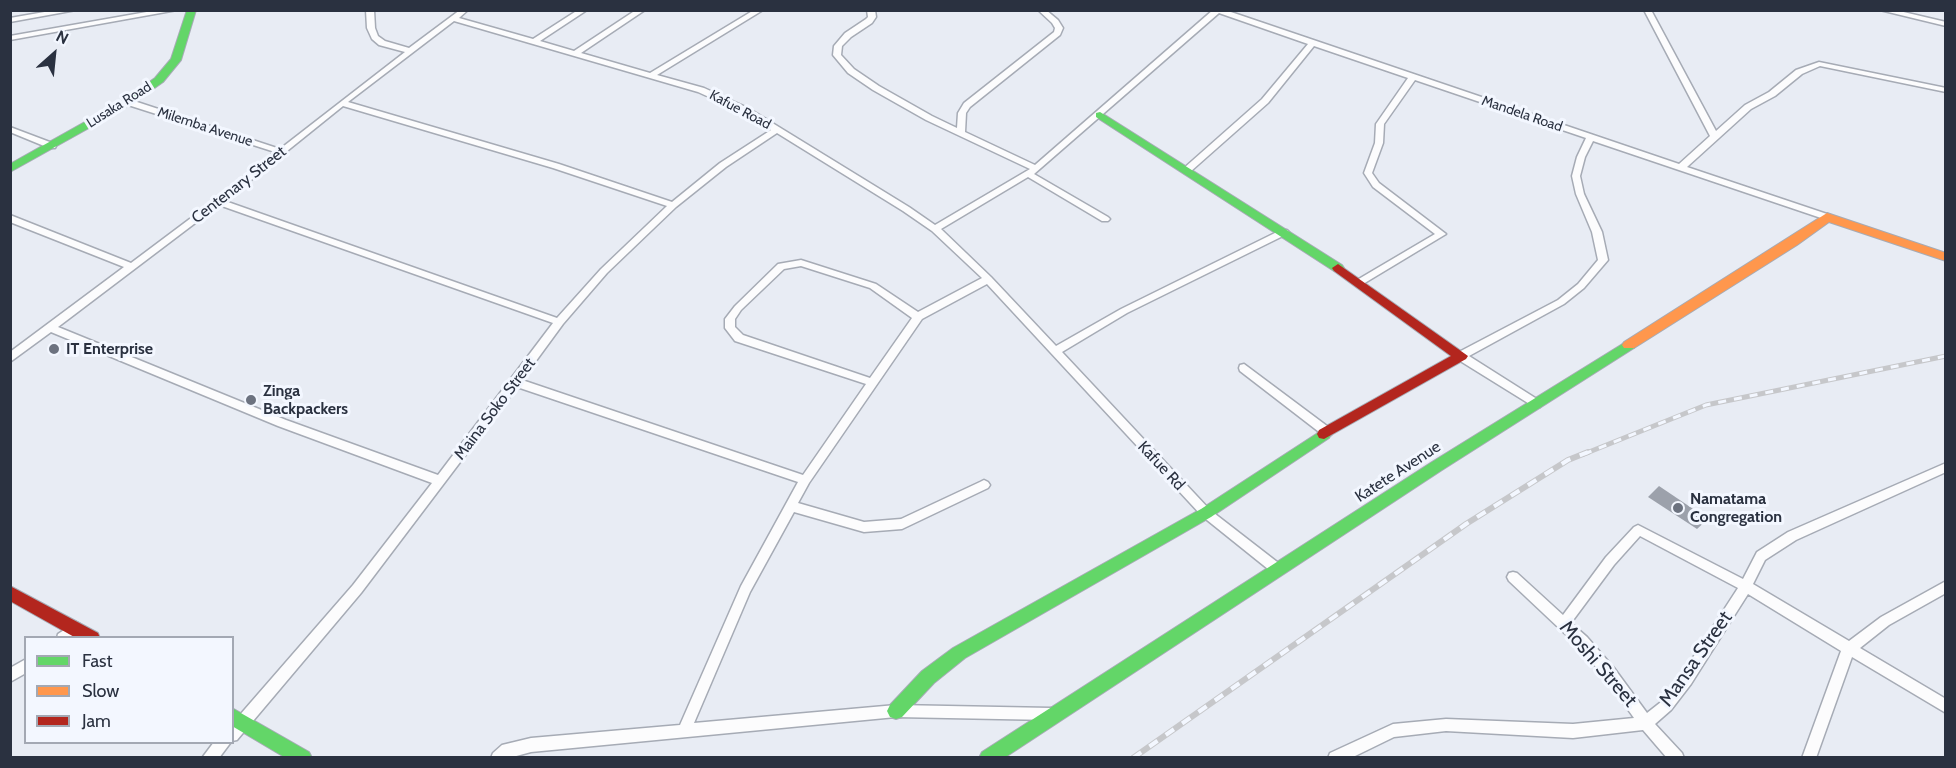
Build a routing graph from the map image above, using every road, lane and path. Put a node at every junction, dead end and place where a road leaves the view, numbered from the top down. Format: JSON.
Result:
{"nodes":[{"id":1,"x":73,"y":10,"type":"edge"},
{"id":2,"x":174,"y":10,"type":"edge"},
{"id":3,"x":192,"y":10,"type":"edge"},
{"id":4,"x":370,"y":10,"type":"edge"},
{"id":5,"x":465,"y":10,"type":"edge"},
{"id":6,"x":584,"y":10,"type":"edge"},
{"id":7,"x":642,"y":10,"type":"edge"},
{"id":8,"x":760,"y":10,"type":"edge"},
{"id":9,"x":871,"y":10,"type":"edge"},
{"id":10,"x":1041,"y":10,"type":"edge"},
{"id":11,"x":1647,"y":10,"type":"edge"},
{"id":12,"x":1883,"y":10,"type":"edge"},
{"id":13,"x":1217,"y":11,"type":"edge"},
{"id":14,"x":454,"y":19,"type":"junction"},
{"id":15,"x":10,"y":20,"type":"edge"},
{"id":16,"x":1946,"y":24,"type":"edge"},
{"id":17,"x":10,"y":38,"type":"edge"},
{"id":18,"x":1312,"y":43,"type":"junction"},
{"id":19,"x":533,"y":44,"type":"junction"},
{"id":20,"x":410,"y":51,"type":"junction"},
{"id":21,"x":575,"y":54,"type":"junction"},
{"id":22,"x":652,"y":74,"type":"junction"},
{"id":23,"x":1413,"y":77,"type":"junction"},
{"id":24,"x":1946,"y":90,"type":"edge"},
{"id":25,"x":128,"y":102,"type":"junction"},
{"id":26,"x":342,"y":103,"type":"junction"},
{"id":27,"x":1100,"y":115,"type":"junction"},
{"id":28,"x":10,"y":129,"type":"edge"},
{"id":29,"x":778,"y":129,"type":"junction"},
{"id":30,"x":961,"y":133,"type":"junction"},
{"id":31,"x":1591,"y":137,"type":"junction"},
{"id":32,"x":1715,"y":137,"type":"junction"},
{"id":33,"x":52,"y":146,"type":"junction"},
{"id":34,"x":282,"y":152,"type":"junction"},
{"id":35,"x":1681,"y":167,"type":"junction"},
{"id":36,"x":10,"y":169,"type":"edge"},
{"id":37,"x":1186,"y":170,"type":"junction"},
{"id":38,"x":1032,"y":171,"type":"junction"},
{"id":39,"x":218,"y":202,"type":"junction"},
{"id":40,"x":673,"y":205,"type":"junction"},
{"id":41,"x":1827,"y":217,"type":"junction"},
{"id":42,"x":10,"y":218,"type":"edge"},
{"id":43,"x":1105,"y":219,"type":"dead end"},
{"id":44,"x":935,"y":229,"type":"junction"},
{"id":45,"x":1284,"y":232,"type":"junction"},
{"id":46,"x":1946,"y":257,"type":"edge"},
{"id":47,"x":132,"y":267,"type":"junction"},
{"id":48,"x":988,"y":279,"type":"junction"},
{"id":49,"x":1360,"y":282,"type":"junction"},
{"id":50,"x":918,"y":317,"type":"junction"},
{"id":51,"x":560,"y":322,"type":"junction"},
{"id":52,"x":51,"y":328,"type":"junction"},
{"id":53,"x":1055,"y":351,"type":"junction"},
{"id":54,"x":1461,"y":356,"type":"junction"},
{"id":55,"x":10,"y":358,"type":"edge"},
{"id":56,"x":1244,"y":368,"type":"dead end"},
{"id":57,"x":515,"y":382,"type":"junction"},
{"id":58,"x":872,"y":382,"type":"junction"},
{"id":59,"x":1536,"y":404,"type":"junction"},
{"id":60,"x":1327,"y":432,"type":"junction"},
{"id":61,"x":1946,"y":466,"type":"edge"},
{"id":62,"x":805,"y":480,"type":"junction"},
{"id":63,"x":441,"y":481,"type":"junction"},
{"id":64,"x":984,"y":485,"type":"dead end"},
{"id":65,"x":791,"y":506,"type":"junction"},
{"id":66,"x":1206,"y":513,"type":"junction"},
{"id":67,"x":1277,"y":569,"type":"junction"},
{"id":68,"x":1513,"y":577,"type":"dead end"},
{"id":69,"x":1746,"y":586,"type":"junction"},
{"id":70,"x":1946,"y":586,"type":"edge"},
{"id":71,"x":10,"y":592,"type":"edge"},
{"id":72,"x":1564,"y":623,"type":"junction"},
{"id":73,"x":76,"y":628,"type":"junction"},
{"id":74,"x":66,"y":636,"type":"edge"},
{"id":75,"x":89,"y":636,"type":"edge"},
{"id":76,"x":1848,"y":650,"type":"junction"},
{"id":77,"x":24,"y":666,"type":"edge"},
{"id":78,"x":10,"y":676,"type":"edge"},
{"id":79,"x":1946,"y":707,"type":"edge"},
{"id":80,"x":896,"y":711,"type":"junction"},
{"id":81,"x":1054,"y":714,"type":"junction"},
{"id":82,"x":238,"y":720,"type":"edge"},
{"id":83,"x":1646,"y":723,"type":"junction"},
{"id":84,"x":684,"y":731,"type":"junction"},
{"id":85,"x":222,"y":744,"type":"edge"},
{"id":86,"x":1338,"y":757,"type":"edge"},
{"id":87,"x":209,"y":758,"type":"edge"},
{"id":88,"x":303,"y":758,"type":"edge"},
{"id":89,"x":498,"y":758,"type":"edge"},
{"id":90,"x":988,"y":758,"type":"edge"},
{"id":91,"x":1677,"y":758,"type":"edge"},
{"id":92,"x":1809,"y":758,"type":"edge"}],
"edges":[{"from":1,"to":15,"type":"street"},
{"from":2,"to":17,"type":"street"},
{"from":3,"to":25,"type":"main road","name":"Lusaka Road"},
{"from":4,"to":20,"type":"street"},
{"from":5,"to":14,"type":"street","name":"Centenary Street"},
{"from":6,"to":19,"type":"street"},
{"from":7,"to":21,"type":"street"},
{"from":8,"to":22,"type":"street"},
{"from":9,"to":30,"type":"street"},
{"from":10,"to":30,"type":"street"},
{"from":11,"to":32,"type":"street"},
{"from":12,"to":16,"type":"street"},
{"from":13,"to":18,"type":"street","name":"Mandela Road"},
{"from":13,"to":27,"type":"street"},
{"from":14,"to":19,"type":"street","name":"Kafue Road"},
{"from":14,"to":20,"type":"street","name":"Centenary Street"},
{"from":18,"to":23,"type":"street","name":"Mandela Road"},
{"from":18,"to":37,"type":"street"},
{"from":19,"to":21,"type":"street","name":"Kafue Road"},
{"from":20,"to":26,"type":"street","name":"Centenary Street"},
{"from":21,"to":22,"type":"street","name":"Kafue Road"},
{"from":22,"to":29,"type":"street","name":"Kafue Road"},
{"from":23,"to":31,"type":"street","name":"Mandela Road"},
{"from":23,"to":49,"type":"street"},
{"from":24,"to":32,"type":"street"},
{"from":25,"to":33,"type":"main road","name":"Lusaka Road"},
{"from":25,"to":34,"type":"street","name":"Milemba Avenue"},
{"from":26,"to":34,"type":"street","name":"Centenary Street"},
{"from":26,"to":40,"type":"street"},
{"from":27,"to":37,"type":"main road"},
{"from":27,"to":38,"type":"street"},
{"from":28,"to":33,"type":"street"},
{"from":29,"to":40,"type":"street","name":"Maina Soko Street"},
{"from":29,"to":44,"type":"street","name":"Kafue Road"},
{"from":30,"to":38,"type":"street"},
{"from":31,"to":35,"type":"street","name":"Mandela Road"},
{"from":31,"to":54,"type":"street"},
{"from":32,"to":35,"type":"street"},
{"from":33,"to":36,"type":"main road","name":"Lusaka Road"},
{"from":34,"to":39,"type":"street","name":"Centenary Street"},
{"from":35,"to":41,"type":"street","name":"Mandela Road"},
{"from":37,"to":45,"type":"main road"},
{"from":38,"to":43,"type":"street"},
{"from":38,"to":44,"type":"street"},
{"from":39,"to":47,"type":"street","name":"Centenary Street"},
{"from":39,"to":51,"type":"street"},
{"from":40,"to":51,"type":"street","name":"Maina Soko Street"},
{"from":41,"to":46,"type":"main road"},
{"from":41,"to":59,"type":"main road","name":"Katete Avenue"},
{"from":42,"to":47,"type":"street"},
{"from":44,"to":48,"type":"street","name":"Kafue Road"},
{"from":45,"to":49,"type":"main road"},
{"from":45,"to":53,"type":"street"},
{"from":47,"to":52,"type":"street","name":"Centenary Street"},
{"from":48,"to":50,"type":"street"},
{"from":48,"to":53,"type":"street","name":"Kafue Rd"},
{"from":49,"to":54,"type":"main road"},
{"from":50,"to":58,"type":"street"},
{"from":50,"to":58,"type":"street"},
{"from":51,"to":57,"type":"street","name":"Maina Soko Street"},
{"from":52,"to":55,"type":"street","name":"Centenary Street"},
{"from":52,"to":63,"type":"street"},
{"from":53,"to":66,"type":"street","name":"Kafue Rd"},
{"from":54,"to":59,"type":"street"},
{"from":54,"to":60,"type":"main road"},
{"from":56,"to":60,"type":"street"},
{"from":57,"to":62,"type":"street"},
{"from":57,"to":63,"type":"street","name":"Maina Soko Street"},
{"from":58,"to":62,"type":"street"},
{"from":59,"to":67,"type":"main road","name":"Katete Avenue"},
{"from":60,"to":66,"type":"main road"},
{"from":61,"to":69,"type":"street","name":"Mansa Street"},
{"from":62,"to":65,"type":"street"},
{"from":63,"to":82,"type":"street","name":"Maina Soko Street"},
{"from":64,"to":65,"type":"street"},
{"from":65,"to":84,"type":"street"},
{"from":66,"to":67,"type":"street","name":"Kafue Rd"},
{"from":66,"to":80,"type":"main road"},
{"from":67,"to":81,"type":"main road","name":"Katete Avenue"},
{"from":68,"to":72,"type":"street","name":"Moshi Street"},
{"from":69,"to":72,"type":"street"},
{"from":69,"to":76,"type":"street"},
{"from":69,"to":83,"type":"street","name":"Mansa Street"},
{"from":70,"to":76,"type":"street"},
{"from":71,"to":73,"type":"main road"},
{"from":72,"to":83,"type":"street","name":"Moshi Street"},
{"from":73,"to":74,"type":"street"},
{"from":73,"to":75,"type":"main road"},
{"from":76,"to":79,"type":"street"},
{"from":76,"to":92,"type":"street"},
{"from":77,"to":78,"type":"street"},
{"from":80,"to":81,"type":"street"},
{"from":80,"to":84,"type":"street"},
{"from":81,"to":90,"type":"main road","name":"Katete Avenue"},
{"from":82,"to":88,"type":"main road"},
{"from":83,"to":86,"type":"street"},
{"from":83,"to":91,"type":"street","name":"Moshi Street"},
{"from":84,"to":89,"type":"street"},
{"from":85,"to":87,"type":"street"}]}
